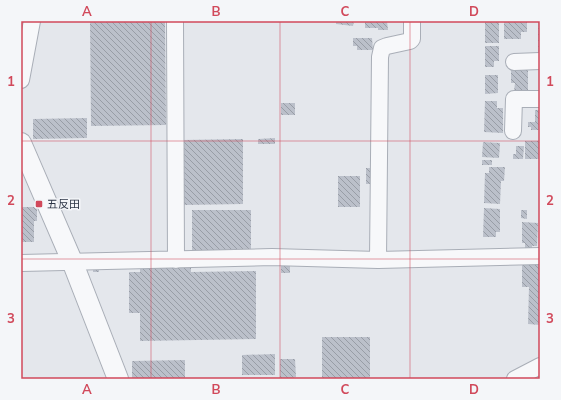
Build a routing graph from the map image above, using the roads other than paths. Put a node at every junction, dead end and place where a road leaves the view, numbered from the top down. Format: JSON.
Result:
{"nodes":[{"id":1,"x":32,"y":21,"type":"edge"},
{"id":2,"x":175,"y":21,"type":"edge"},
{"id":3,"x":412,"y":21,"type":"edge"},
{"id":4,"x":540,"y":61,"type":"edge"},
{"id":5,"x":514,"y":62,"type":"dead end"},
{"id":6,"x":21,"y":80,"type":"edge"},
{"id":7,"x":540,"y":99,"type":"edge"},
{"id":8,"x":513,"y":131,"type":"dead end"},
{"id":9,"x":21,"y":143,"type":"edge"},
{"id":10,"x":540,"y":256,"type":"edge"},
{"id":11,"x":176,"y":260,"type":"junction"},
{"id":12,"x":378,"y":260,"type":"junction"},
{"id":13,"x":72,"y":261,"type":"junction"},
{"id":14,"x":21,"y":263,"type":"edge"},
{"id":15,"x":540,"y":366,"type":"edge"},
{"id":16,"x":118,"y":379,"type":"edge"},
{"id":17,"x":515,"y":379,"type":"edge"}],
"edges":[{"from":1,"to":6,"type":"street"},
{"from":2,"to":11,"type":"street"},
{"from":3,"to":12,"type":"street"},
{"from":4,"to":5,"type":"street"},
{"from":7,"to":8,"type":"street"},
{"from":9,"to":13,"type":"street"},
{"from":10,"to":12,"type":"street"},
{"from":11,"to":12,"type":"street"},
{"from":11,"to":13,"type":"street"},
{"from":13,"to":14,"type":"street"},
{"from":13,"to":16,"type":"street"},
{"from":15,"to":17,"type":"street"}]}
